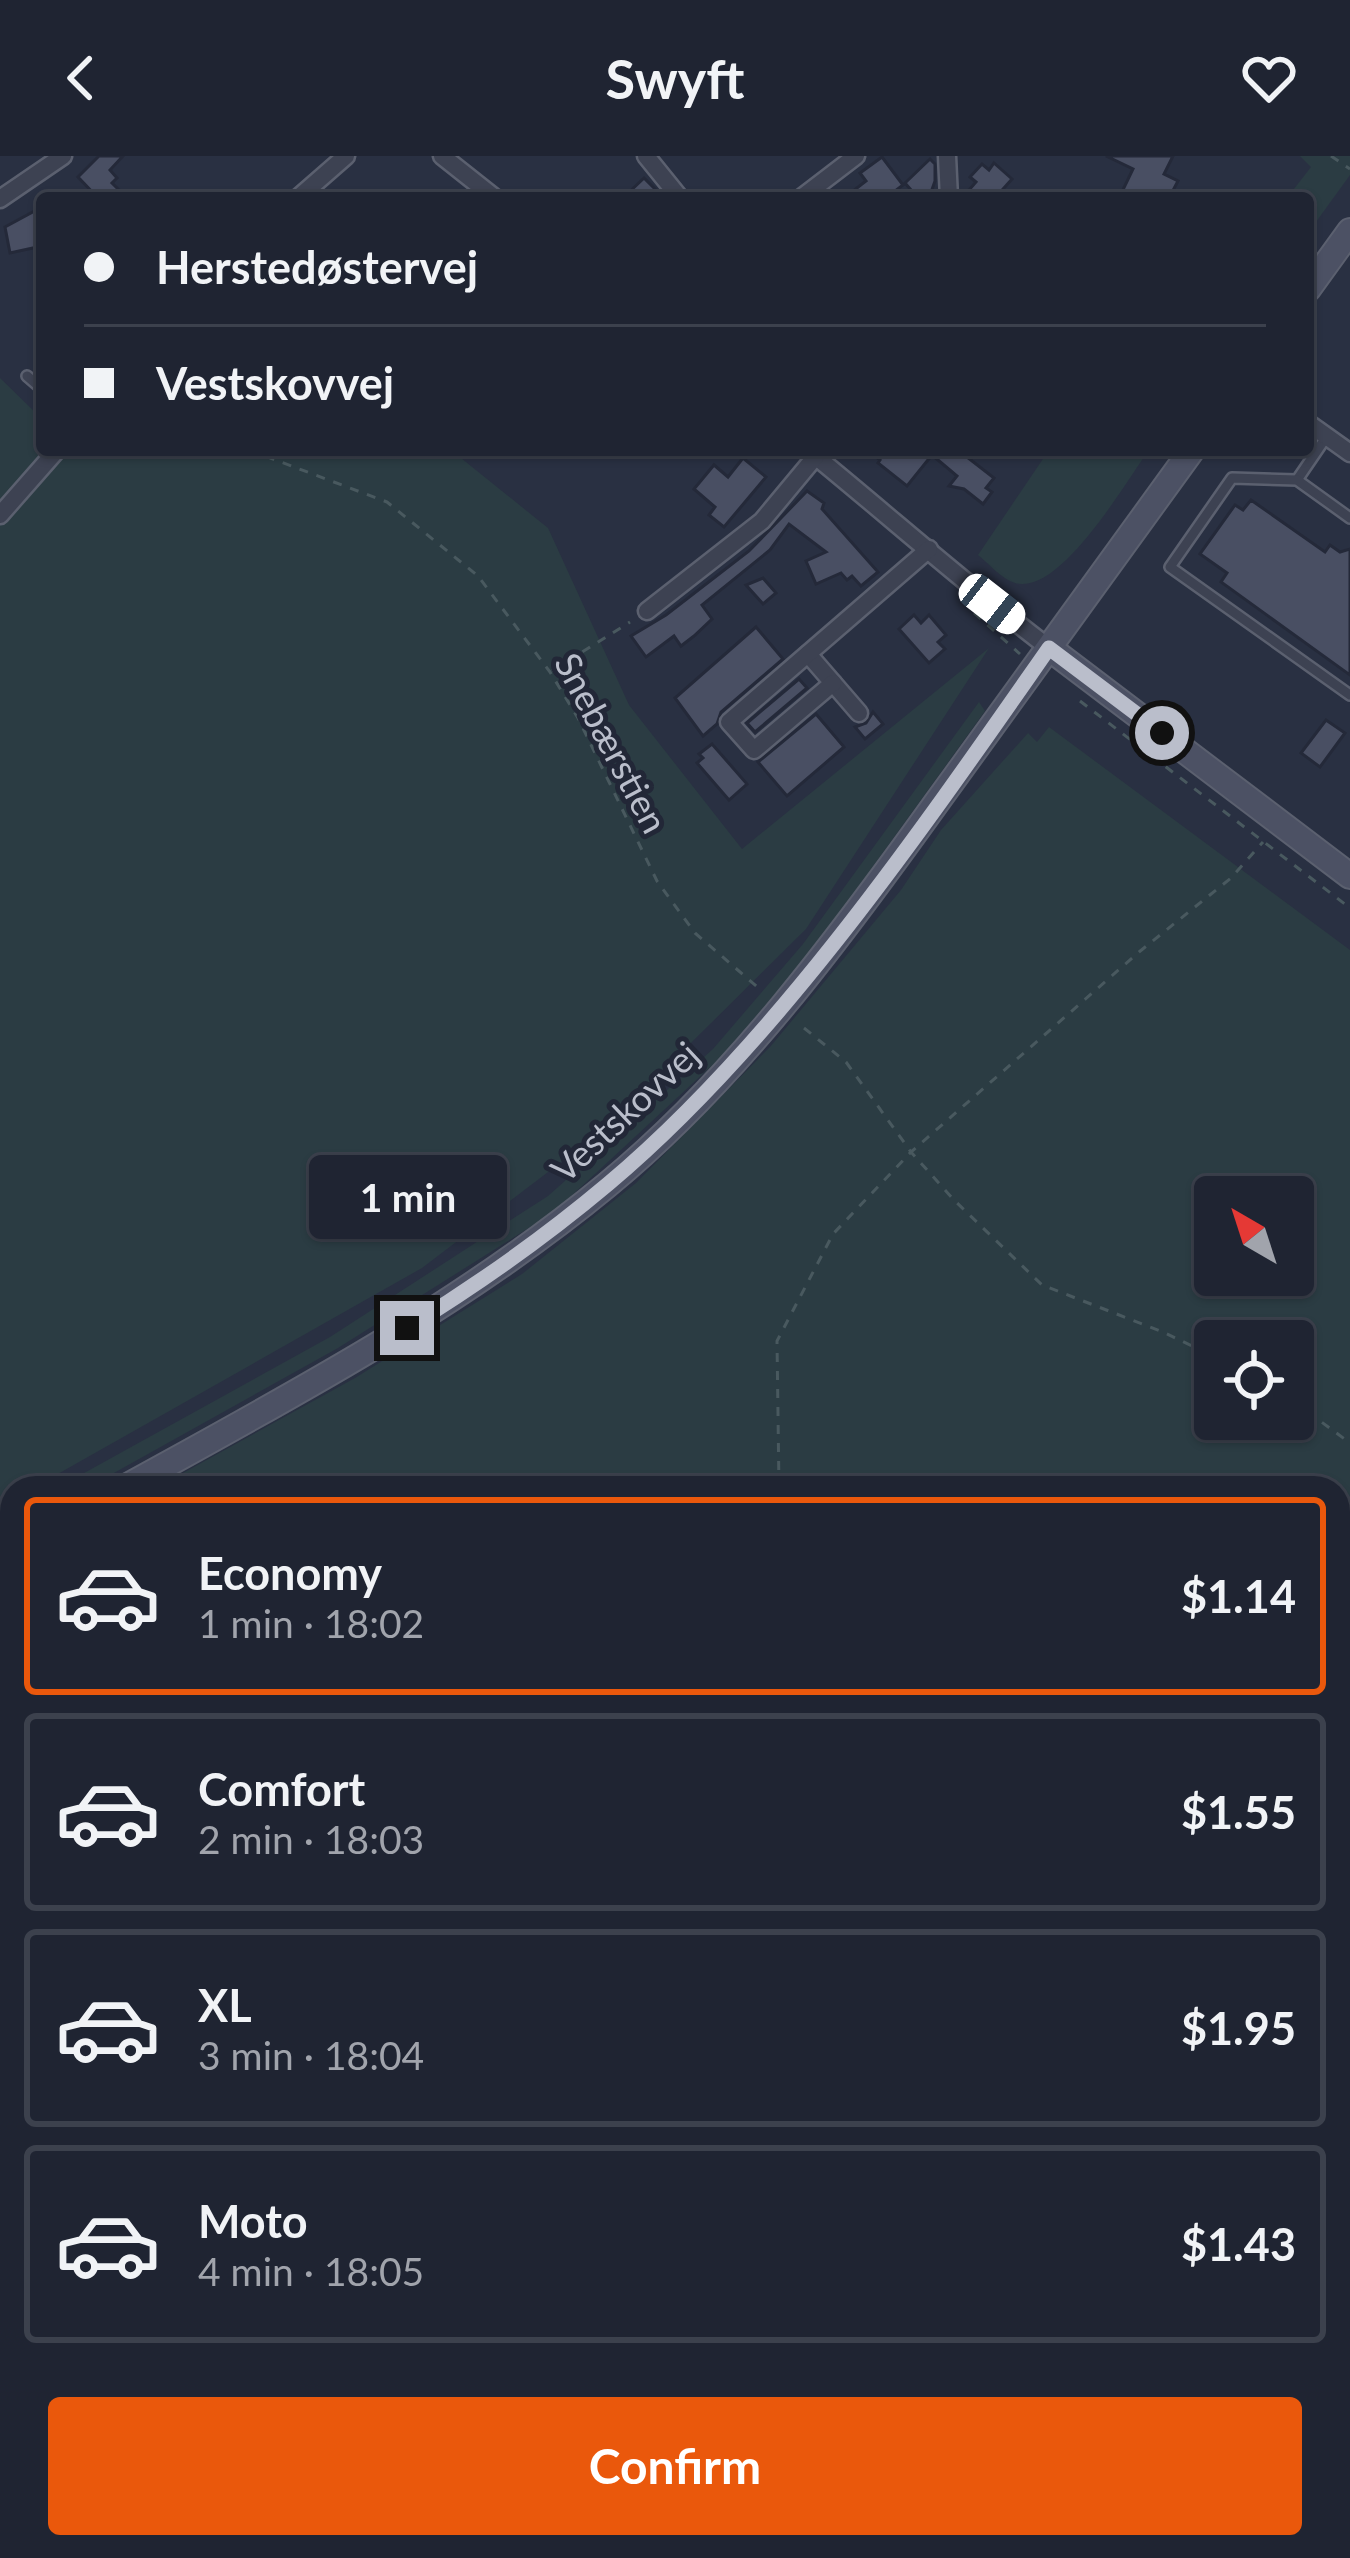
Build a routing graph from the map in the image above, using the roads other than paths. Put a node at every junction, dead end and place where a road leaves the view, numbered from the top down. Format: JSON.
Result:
{"nodes":[{"id":1,"x":63,"y":156,"type":"edge"},
{"id":2,"x":646,"y":156,"type":"edge"},
{"id":3,"x":856,"y":156,"type":"edge"},
{"id":4,"x":947,"y":156,"type":"edge"},
{"id":5,"x":337,"y":158,"type":"edge"},
{"id":6,"x":452,"y":159,"type":"edge"},
{"id":7,"x":304,"y":192,"type":"edge"},
{"id":8,"x":481,"y":192,"type":"edge"},
{"id":9,"x":675,"y":192,"type":"edge"},
{"id":10,"x":809,"y":192,"type":"edge"},
{"id":11,"x":949,"y":192,"type":"edge"},
{"id":12,"x":0,"y":199,"type":"edge"},
{"id":13,"x":1347,"y":242,"type":"edge"},
{"id":14,"x":1314,"y":283,"type":"edge"},
{"id":15,"x":26,"y":376,"type":"dead end"},
{"id":16,"x":36,"y":384,"type":"edge"},
{"id":17,"x":1314,"y":427,"type":"edge"},
{"id":18,"x":1327,"y":436,"type":"junction"},
{"id":19,"x":1350,"y":453,"type":"edge"},
{"id":20,"x":52,"y":456,"type":"edge"},
{"id":21,"x":810,"y":456,"type":"edge"},
{"id":22,"x":816,"y":456,"type":"edge"},
{"id":23,"x":1188,"y":456,"type":"edge"},
{"id":24,"x":1314,"y":456,"type":"edge"},
{"id":25,"x":1314,"y":456,"type":"edge"},
{"id":26,"x":1298,"y":480,"type":"junction"},
{"id":27,"x":0,"y":514,"type":"edge"},
{"id":28,"x":1350,"y":518,"type":"edge"},
{"id":29,"x":929,"y":549,"type":"junction"},
{"id":30,"x":647,"y":611,"type":"road end"},
{"id":31,"x":1049,"y":648,"type":"junction"},
{"id":32,"x":808,"y":654,"type":"junction"},
{"id":33,"x":833,"y":683,"type":"junction"},
{"id":34,"x":1350,"y":695,"type":"edge"},
{"id":35,"x":860,"y":713,"type":"dead end"},
{"id":36,"x":1350,"y":876,"type":"edge"},
{"id":37,"x":146,"y":1476,"type":"edge"}],
"edges":[{"from":1,"to":12,"type":"street"},
{"from":2,"to":9,"type":"street"},
{"from":3,"to":10,"type":"street"},
{"from":4,"to":11,"type":"street"},
{"from":5,"to":7,"type":"street"},
{"from":6,"to":8,"type":"street"},
{"from":13,"to":14,"type":"street"},
{"from":15,"to":16,"type":"lane"},
{"from":17,"to":18,"type":"street"},
{"from":18,"to":19,"type":"street"},
{"from":18,"to":24,"type":"lane"},
{"from":20,"to":27,"type":"street"},
{"from":21,"to":30,"type":"street"},
{"from":22,"to":29,"type":"street"},
{"from":23,"to":31,"type":"street","name":"Vestskovvej"},
{"from":25,"to":26,"type":"lane"},
{"from":26,"to":28,"type":"lane"},
{"from":26,"to":34,"type":"lane"},
{"from":29,"to":31,"type":"street"},
{"from":29,"to":32,"type":"street"},
{"from":31,"to":36,"type":"street"},
{"from":31,"to":37,"type":"street","name":"Vestskovvej"},
{"from":32,"to":33,"type":"street"},
{"from":32,"to":33,"type":"street"},
{"from":33,"to":35,"type":"street"}]}
